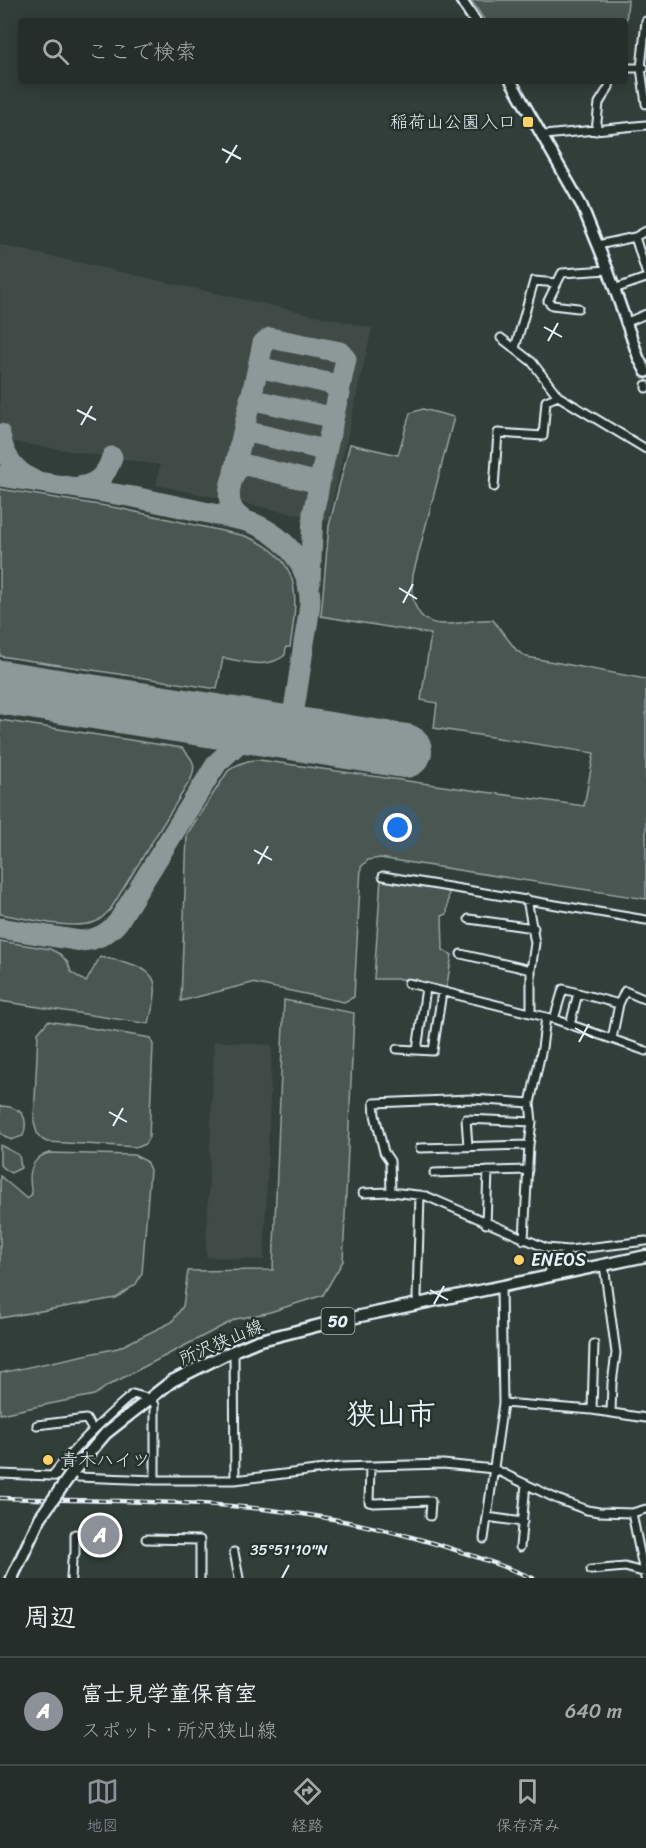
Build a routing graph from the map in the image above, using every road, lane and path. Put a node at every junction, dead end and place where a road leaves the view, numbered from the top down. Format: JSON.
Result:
{"nodes":[{"id":1,"x":462,"y":0,"type":"edge"},
{"id":2,"x":473,"y":18,"type":"edge"},
{"id":3,"x":646,"y":21,"type":"edge"},
{"id":4,"x":628,"y":68,"type":"edge"},
{"id":5,"x":644,"y":68,"type":"edge"},
{"id":6,"x":513,"y":84,"type":"edge"},
{"id":7,"x":609,"y":84,"type":"edge"},
{"id":8,"x":646,"y":104,"type":"edge"},
{"id":9,"x":646,"y":125,"type":"edge"},
{"id":10,"x":596,"y":131,"type":"junction"},
{"id":11,"x":544,"y":135,"type":"junction"},
{"id":12,"x":646,"y":231,"type":"edge"},
{"id":13,"x":635,"y":237,"type":"junction"},
{"id":14,"x":598,"y":245,"type":"junction"},
{"id":15,"x":608,"y":270,"type":"junction"},
{"id":16,"x":646,"y":272,"type":"edge"},
{"id":17,"x":646,"y":278,"type":"edge"},
{"id":18,"x":556,"y":283,"type":"junction"},
{"id":19,"x":614,"y":289,"type":"junction"},
{"id":20,"x":578,"y":308,"type":"dead end"},
{"id":21,"x":646,"y":314,"type":"edge"},
{"id":22,"x":626,"y":323,"type":"junction"},
{"id":23,"x":501,"y":338,"type":"dead end"},
{"id":24,"x":515,"y":348,"type":"junction"},
{"id":25,"x":646,"y":372,"type":"edge"},
{"id":26,"x":558,"y":396,"type":"junction"},
{"id":27,"x":646,"y":449,"type":"edge"},
{"id":28,"x":494,"y":487,"type":"dead end"},
{"id":29,"x":383,"y":876,"type":"dead end"},
{"id":30,"x":527,"y":899,"type":"junction"},
{"id":31,"x":468,"y":919,"type":"dead end"},
{"id":32,"x":646,"y":920,"type":"edge"},
{"id":33,"x":534,"y":927,"type":"junction"},
{"id":34,"x":461,"y":954,"type":"dead end"},
{"id":35,"x":531,"y":970,"type":"junction"},
{"id":36,"x":408,"y":984,"type":"dead end"},
{"id":37,"x":426,"y":988,"type":"junction"},
{"id":38,"x":442,"y":992,"type":"junction"},
{"id":39,"x":578,"y":993,"type":"junction"},
{"id":40,"x":646,"y":1000,"type":"edge"},
{"id":41,"x":619,"y":1004,"type":"junction"},
{"id":42,"x":531,"y":1013,"type":"junction"},
{"id":43,"x":546,"y":1017,"type":"junction"},
{"id":44,"x":554,"y":1019,"type":"junction"},
{"id":45,"x":570,"y":1025,"type":"junction"},
{"id":46,"x":612,"y":1039,"type":"junction"},
{"id":47,"x":397,"y":1049,"type":"dead end"},
{"id":48,"x":417,"y":1050,"type":"junction"},
{"id":49,"x":646,"y":1051,"type":"edge"},
{"id":50,"x":530,"y":1103,"type":"junction"},
{"id":51,"x":532,"y":1122,"type":"junction"},
{"id":52,"x":529,"y":1145,"type":"junction"},
{"id":53,"x":468,"y":1146,"type":"junction"},
{"id":54,"x":420,"y":1148,"type":"dead end"},
{"id":55,"x":528,"y":1170,"type":"junction"},
{"id":56,"x":488,"y":1171,"type":"junction"},
{"id":57,"x":434,"y":1173,"type":"dead end"},
{"id":58,"x":392,"y":1192,"type":"junction"},
{"id":59,"x":363,"y":1193,"type":"dead end"},
{"id":60,"x":420,"y":1195,"type":"junction"},
{"id":61,"x":486,"y":1224,"type":"junction"},
{"id":62,"x":524,"y":1240,"type":"junction"},
{"id":63,"x":646,"y":1241,"type":"edge"},
{"id":64,"x":569,"y":1250,"type":"junction"},
{"id":65,"x":646,"y":1256,"type":"edge"},
{"id":66,"x":604,"y":1265,"type":"junction"},
{"id":67,"x":547,"y":1277,"type":"junction"},
{"id":68,"x":501,"y":1288,"type":"junction"},
{"id":69,"x":419,"y":1304,"type":"junction"},
{"id":70,"x":594,"y":1344,"type":"dead end"},
{"id":71,"x":234,"y":1351,"type":"junction"},
{"id":72,"x":151,"y":1399,"type":"junction"},
{"id":73,"x":503,"y":1403,"type":"junction"},
{"id":74,"x":592,"y":1410,"type":"junction"},
{"id":75,"x":611,"y":1412,"type":"junction"},
{"id":76,"x":646,"y":1418,"type":"edge"},
{"id":77,"x":37,"y":1425,"type":"dead end"},
{"id":78,"x":93,"y":1430,"type":"junction"},
{"id":79,"x":370,"y":1467,"type":"junction"},
{"id":80,"x":494,"y":1469,"type":"junction"},
{"id":81,"x":0,"y":1474,"type":"edge"},
{"id":82,"x":52,"y":1476,"type":"junction"},
{"id":83,"x":155,"y":1480,"type":"junction"},
{"id":84,"x":235,"y":1480,"type":"junction"},
{"id":85,"x":526,"y":1484,"type":"junction"},
{"id":86,"x":646,"y":1509,"type":"edge"},
{"id":87,"x":632,"y":1513,"type":"junction"},
{"id":88,"x":430,"y":1516,"type":"dead end"},
{"id":89,"x":487,"y":1517,"type":"junction"},
{"id":90,"x":523,"y":1522,"type":"junction"},
{"id":91,"x":75,"y":1534,"type":"dead end"},
{"id":92,"x":146,"y":1539,"type":"dead end"},
{"id":93,"x":484,"y":1539,"type":"dead end"},
{"id":94,"x":520,"y":1547,"type":"dead end"},
{"id":95,"x":234,"y":1552,"type":"dead end"},
{"id":96,"x":591,"y":1570,"type":"dead end"},
{"id":97,"x":645,"y":1575,"type":"edge"},
{"id":98,"x":12,"y":1578,"type":"edge"},
{"id":99,"x":71,"y":1578,"type":"edge"},
{"id":100,"x":200,"y":1578,"type":"edge"},
{"id":101,"x":239,"y":1578,"type":"edge"}],
"edges":[{"from":1,"to":2,"type":"street"},
{"from":3,"to":5,"type":"street"},
{"from":4,"to":5,"type":"street"},
{"from":5,"to":8,"type":"street"},
{"from":6,"to":11,"type":"street"},
{"from":7,"to":10,"type":"street"},
{"from":9,"to":10,"type":"street"},
{"from":10,"to":11,"type":"street"},
{"from":11,"to":14,"type":"street"},
{"from":12,"to":13,"type":"street"},
{"from":13,"to":14,"type":"street"},
{"from":13,"to":16,"type":"street"},
{"from":14,"to":15,"type":"street"},
{"from":15,"to":18,"type":"street"},
{"from":15,"to":19,"type":"street"},
{"from":17,"to":19,"type":"street"},
{"from":18,"to":20,"type":"street"},
{"from":18,"to":24,"type":"street"},
{"from":19,"to":22,"type":"street"},
{"from":21,"to":22,"type":"street"},
{"from":22,"to":25,"type":"street"},
{"from":23,"to":24,"type":"street"},
{"from":24,"to":26,"type":"street"},
{"from":26,"to":27,"type":"street"},
{"from":26,"to":28,"type":"street"},
{"from":29,"to":30,"type":"street"},
{"from":30,"to":32,"type":"street"},
{"from":30,"to":33,"type":"street"},
{"from":31,"to":33,"type":"street"},
{"from":33,"to":35,"type":"street"},
{"from":34,"to":35,"type":"street"},
{"from":35,"to":42,"type":"street"},
{"from":36,"to":37,"type":"street"},
{"from":37,"to":38,"type":"street"},
{"from":37,"to":48,"type":"street"},
{"from":38,"to":42,"type":"street"},
{"from":38,"to":48,"type":"street"},
{"from":39,"to":41,"type":"street"},
{"from":39,"to":44,"type":"street"},
{"from":39,"to":45,"type":"street"},
{"from":40,"to":41,"type":"street"},
{"from":41,"to":46,"type":"street"},
{"from":42,"to":43,"type":"street"},
{"from":43,"to":44,"type":"street"},
{"from":43,"to":50,"type":"street"},
{"from":44,"to":45,"type":"street"},
{"from":45,"to":46,"type":"street"},
{"from":46,"to":49,"type":"street"},
{"from":47,"to":48,"type":"street"},
{"from":50,"to":51,"type":"street"},
{"from":50,"to":58,"type":"street"},
{"from":51,"to":52,"type":"street"},
{"from":51,"to":53,"type":"street"},
{"from":52,"to":53,"type":"street"},
{"from":52,"to":55,"type":"street"},
{"from":53,"to":54,"type":"street"},
{"from":55,"to":56,"type":"street"},
{"from":55,"to":62,"type":"street"},
{"from":56,"to":57,"type":"street"},
{"from":56,"to":61,"type":"street"},
{"from":58,"to":59,"type":"street"},
{"from":58,"to":60,"type":"street"},
{"from":60,"to":61,"type":"street"},
{"from":60,"to":69,"type":"street"},
{"from":61,"to":62,"type":"street"},
{"from":62,"to":64,"type":"street"},
{"from":63,"to":64,"type":"street"},
{"from":64,"to":67,"type":"street"},
{"from":65,"to":66,"type":"main road","name":"所沢狭山線","number":"50"},
{"from":66,"to":67,"type":"main road","name":"所沢狭山線","number":"50"},
{"from":66,"to":75,"type":"street"},
{"from":67,"to":68,"type":"main road","name":"所沢狭山線","number":"50"},
{"from":68,"to":69,"type":"main road","name":"所沢狭山線","number":"50"},
{"from":68,"to":73,"type":"street"},
{"from":69,"to":71,"type":"main road","name":"所沢狭山線","number":"50"},
{"from":70,"to":74,"type":"street"},
{"from":71,"to":72,"type":"main road","name":"所沢狭山線","number":"50"},
{"from":71,"to":84,"type":"street"},
{"from":72,"to":78,"type":"street"},
{"from":72,"to":83,"type":"street"},
{"from":72,"to":98,"type":"main road","name":"所沢狭山線","number":"50","bridge":true},
{"from":73,"to":74,"type":"street"},
{"from":73,"to":80,"type":"street"},
{"from":74,"to":75,"type":"street"},
{"from":75,"to":76,"type":"street"},
{"from":77,"to":78,"type":"street"},
{"from":78,"to":82,"type":"street"},
{"from":79,"to":80,"type":"street"},
{"from":79,"to":84,"type":"street"},
{"from":79,"to":88,"type":"street"},
{"from":80,"to":85,"type":"street"},
{"from":80,"to":89,"type":"street"},
{"from":81,"to":82,"type":"street"},
{"from":82,"to":83,"type":"street"},
{"from":83,"to":84,"type":"street"},
{"from":85,"to":87,"type":"street"},
{"from":85,"to":90,"type":"street"},
{"from":86,"to":87,"type":"street"},
{"from":87,"to":97,"type":"street"},
{"from":89,"to":90,"type":"street"},
{"from":89,"to":93,"type":"street"},
{"from":90,"to":94,"type":"street"},
{"from":91,"to":99,"type":"street"},
{"from":92,"to":100,"type":"street"},
{"from":95,"to":101,"type":"street"},
{"from":96,"to":97,"type":"street"}]}
